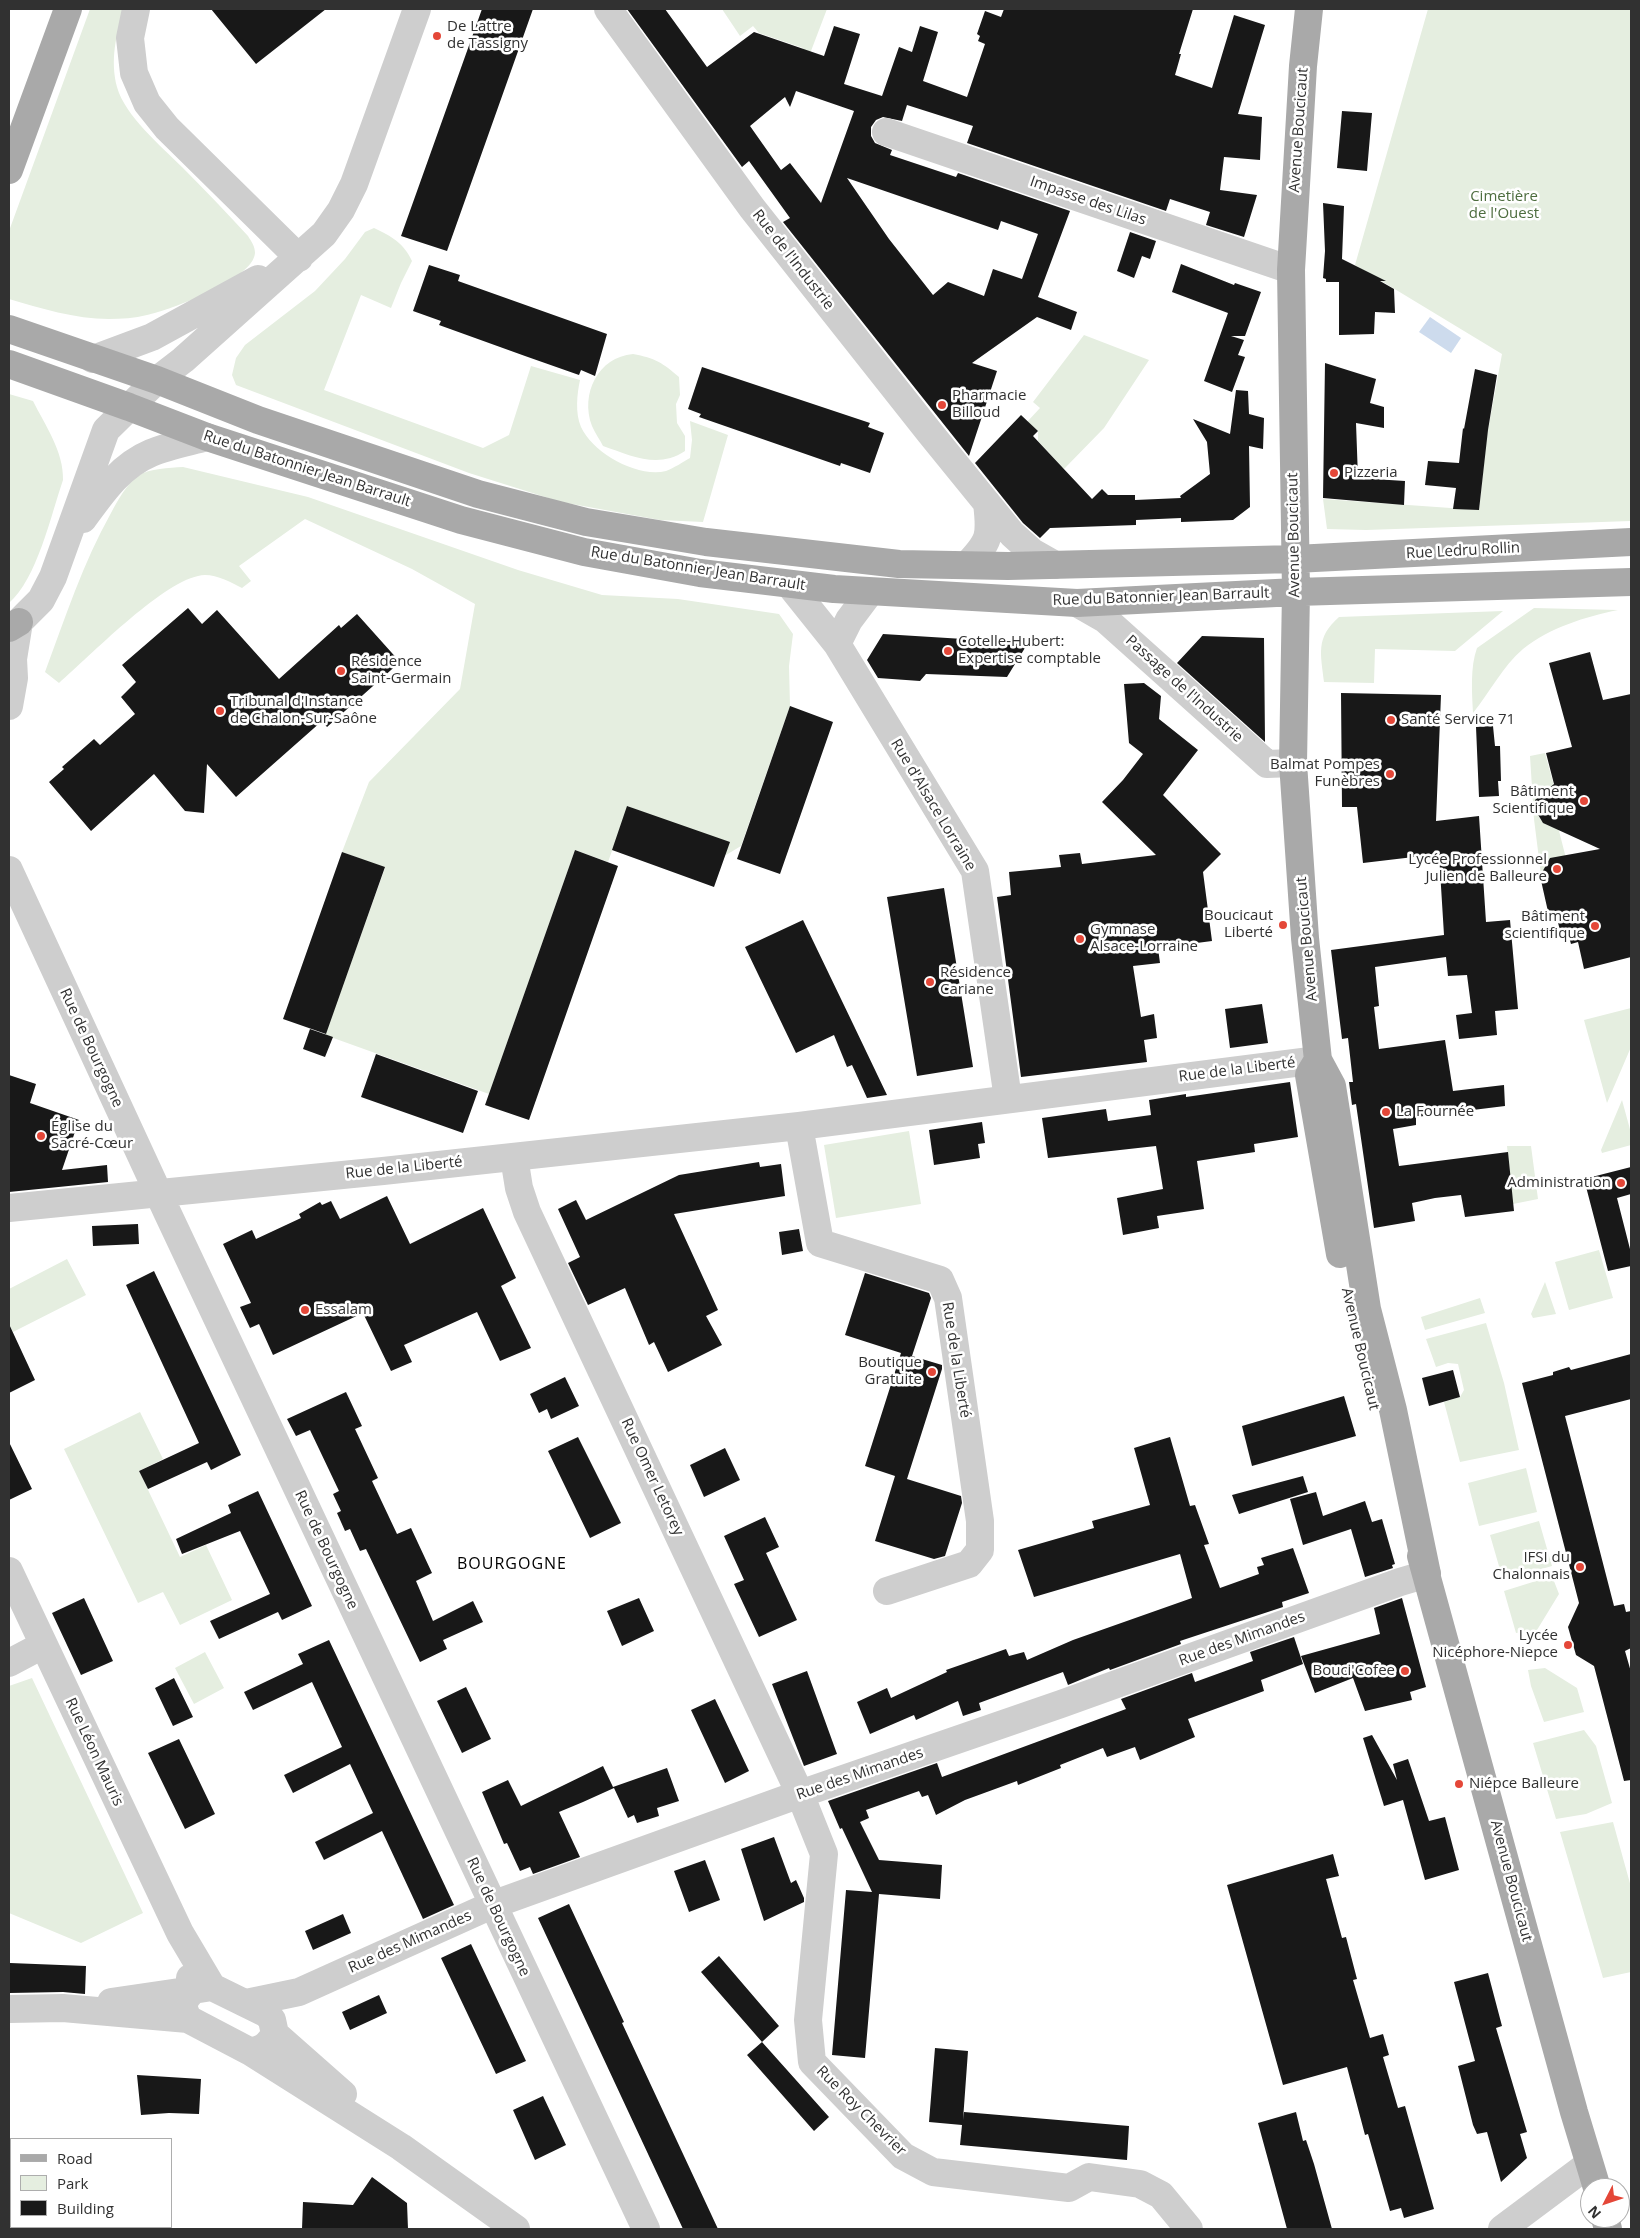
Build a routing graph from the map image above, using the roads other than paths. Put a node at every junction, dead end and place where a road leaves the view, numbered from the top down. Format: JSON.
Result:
{"nodes":[{"id":1,"x":68,"y":9,"type":"edge"},
{"id":2,"x":136,"y":9,"type":"edge"},
{"id":3,"x":417,"y":9,"type":"edge"},
{"id":4,"x":608,"y":9,"type":"edge"},
{"id":5,"x":1303,"y":10,"type":"edge"},
{"id":6,"x":886,"y":132,"type":"dead end"},
{"id":7,"x":9,"y":170,"type":"edge"},
{"id":8,"x":299,"y":258,"type":"junction"},
{"id":9,"x":1290,"y":270,"type":"junction"},
{"id":10,"x":15,"y":331,"type":"edge"},
{"id":11,"x":93,"y":359,"type":"junction"},
{"id":12,"x":9,"y":365,"type":"edge"},
{"id":13,"x":157,"y":380,"type":"junction"},
{"id":14,"x":129,"y":407,"type":"junction"},
{"id":15,"x":207,"y":437,"type":"junction"},
{"id":16,"x":987,"y":504,"type":"junction"},
{"id":17,"x":66,"y":542,"type":"junction"},
{"id":18,"x":1631,"y":542,"type":"edge"},
{"id":19,"x":1295,"y":559,"type":"junction"},
{"id":20,"x":967,"y":565,"type":"junction"},
{"id":21,"x":1055,"y":565,"type":"junction"},
{"id":22,"x":1631,"y":582,"type":"edge"},
{"id":23,"x":789,"y":584,"type":"junction"},
{"id":24,"x":870,"y":592,"type":"junction"},
{"id":25,"x":1296,"y":592,"type":"junction"},
{"id":26,"x":1076,"y":603,"type":"junction"},
{"id":27,"x":14,"y":625,"type":"edge"},
{"id":28,"x":836,"y":644,"type":"junction"},
{"id":29,"x":9,"y":706,"type":"edge"},
{"id":30,"x":1293,"y":763,"type":"junction"},
{"id":31,"x":9,"y":870,"type":"edge"},
{"id":32,"x":1318,"y":1060,"type":"junction"},
{"id":33,"x":1008,"y":1099,"type":"junction"},
{"id":34,"x":800,"y":1126,"type":"junction"},
{"id":35,"x":514,"y":1157,"type":"junction"},
{"id":36,"x":159,"y":1194,"type":"junction"},
{"id":37,"x":9,"y":1208,"type":"edge"},
{"id":38,"x":9,"y":1571,"type":"edge"},
{"id":39,"x":1427,"y":1574,"type":"junction"},
{"id":40,"x":887,"y":1591,"type":"dead end"},
{"id":41,"x":43,"y":1645,"type":"junction"},
{"id":42,"x":9,"y":1663,"type":"edge"},
{"id":43,"x":800,"y":1794,"type":"junction"},
{"id":44,"x":492,"y":1905,"type":"junction"},
{"id":45,"x":202,"y":1989,"type":"junction"},
{"id":46,"x":299,"y":1992,"type":"junction"},
{"id":47,"x":246,"y":2004,"type":"junction"},
{"id":48,"x":63,"y":2008,"type":"junction"},
{"id":49,"x":9,"y":2009,"type":"edge"},
{"id":50,"x":188,"y":2019,"type":"junction"},
{"id":51,"x":274,"y":2030,"type":"junction"},
{"id":52,"x":249,"y":2051,"type":"junction"},
{"id":53,"x":402,"y":2147,"type":"junction"},
{"id":54,"x":1593,"y":2176,"type":"edge"},
{"id":55,"x":516,"y":2229,"type":"edge"},
{"id":56,"x":646,"y":2229,"type":"edge"},
{"id":57,"x":1189,"y":2229,"type":"edge"},
{"id":58,"x":1502,"y":2229,"type":"edge"}],
"edges":[{"from":1,"to":7,"type":"main road"},
{"from":2,"to":8,"type":"street"},
{"from":3,"to":8,"type":"street"},
{"from":4,"to":16,"type":"street","name":"Rue de l'Industrie"},
{"from":5,"to":9,"type":"main road","name":"Avenue Boucicaut"},
{"from":6,"to":9,"type":"street","name":"Impasse des Lilas"},
{"from":8,"to":11,"type":"street"},
{"from":8,"to":13,"type":"street"},
{"from":9,"to":19,"type":"main road","name":"Avenue Boucicaut"},
{"from":10,"to":11,"type":"main road","name":"Rue du Batonnier Jean Barrault"},
{"from":11,"to":13,"type":"main road","name":"Rue du Batonnier Jean Barrault"},
{"from":12,"to":14,"type":"main road","name":"Rue du Batonnier Jean Barrault"},
{"from":13,"to":14,"type":"street"},
{"from":13,"to":20,"type":"main road","name":"Rue du Batonnier Jean Barrault"},
{"from":14,"to":15,"type":"main road","name":"Rue du Batonnier Jean Barrault"},
{"from":14,"to":17,"type":"street"},
{"from":15,"to":17,"type":"street"},
{"from":15,"to":23,"type":"main road","name":"Rue du Batonnier Jean Barrault"},
{"from":16,"to":20,"type":"street"},
{"from":16,"to":21,"type":"street","name":"Rue de l'Industrie"},
{"from":17,"to":27,"type":"street"},
{"from":18,"to":19,"type":"main road","name":"Rue Ledru Rollin"},
{"from":19,"to":21,"type":"main road","name":"Rue du Batonnier Jean Barrault"},
{"from":19,"to":25,"type":"main road","name":"Avenue Boucicaut"},
{"from":20,"to":21,"type":"main road","name":"Rue du Batonnier Jean Barrault"},
{"from":22,"to":25,"type":"main road"},
{"from":23,"to":24,"type":"main road","name":"Rue du Batonnier Jean Barrault"},
{"from":23,"to":28,"type":"street","name":"Rue d'Alsace Lorraine"},
{"from":24,"to":26,"type":"main road","name":"Rue du Batonnier Jean Barrault"},
{"from":24,"to":28,"type":"street"},
{"from":25,"to":26,"type":"main road","name":"Rue du Batonnier Jean Barrault"},
{"from":25,"to":30,"type":"main road","name":"Avenue Boucicaut"},
{"from":26,"to":30,"type":"street","name":"Passage de l'Industrie"},
{"from":27,"to":29,"type":"street"},
{"from":28,"to":33,"type":"street","name":"Rue d'Alsace Lorraine"},
{"from":30,"to":32,"type":"main road","name":"Avenue Boucicaut"},
{"from":31,"to":36,"type":"street","name":"Rue de Bourgogne"},
{"from":32,"to":33,"type":"street","name":"Rue de la Liberté"},
{"from":32,"to":39,"type":"main road","name":"Avenue Boucicaut"},
{"from":33,"to":34,"type":"street","name":"Rue de la Liberté"},
{"from":34,"to":35,"type":"street","name":"Rue de la Liberté"},
{"from":34,"to":40,"type":"street","name":"Rue de la Liberté"},
{"from":35,"to":36,"type":"street","name":"Rue de la Liberté"},
{"from":35,"to":43,"type":"street","name":"Rue Omer Letorey"},
{"from":36,"to":37,"type":"street","name":"Rue de la Liberté"},
{"from":36,"to":44,"type":"street","name":"Rue de Bourgogne"},
{"from":38,"to":41,"type":"street","name":"Rue Léon Mauris"},
{"from":39,"to":43,"type":"street","name":"Rue des Mimandes"},
{"from":39,"to":54,"type":"main road","name":"Avenue Boucicaut"},
{"from":41,"to":42,"type":"street"},
{"from":41,"to":45,"type":"street","name":"Rue Léon Mauris"},
{"from":43,"to":44,"type":"street","name":"Rue des Mimandes"},
{"from":43,"to":57,"type":"street","name":"Rue Roy Chevrier"},
{"from":44,"to":46,"type":"street","name":"Rue des Mimandes"},
{"from":44,"to":56,"type":"street","name":"Rue de Bourgogne"},
{"from":45,"to":47,"type":"street"},
{"from":45,"to":48,"type":"street"},
{"from":45,"to":50,"type":"street"},
{"from":46,"to":47,"type":"street","name":"Rue des Mimandes"},
{"from":46,"to":51,"type":"street"},
{"from":47,"to":51,"type":"street"},
{"from":48,"to":49,"type":"street"},
{"from":48,"to":50,"type":"street"},
{"from":50,"to":52,"type":"street"},
{"from":51,"to":52,"type":"street"},
{"from":51,"to":53,"type":"street"},
{"from":52,"to":53,"type":"street"},
{"from":53,"to":55,"type":"street"},
{"from":54,"to":58,"type":"street"}]}
